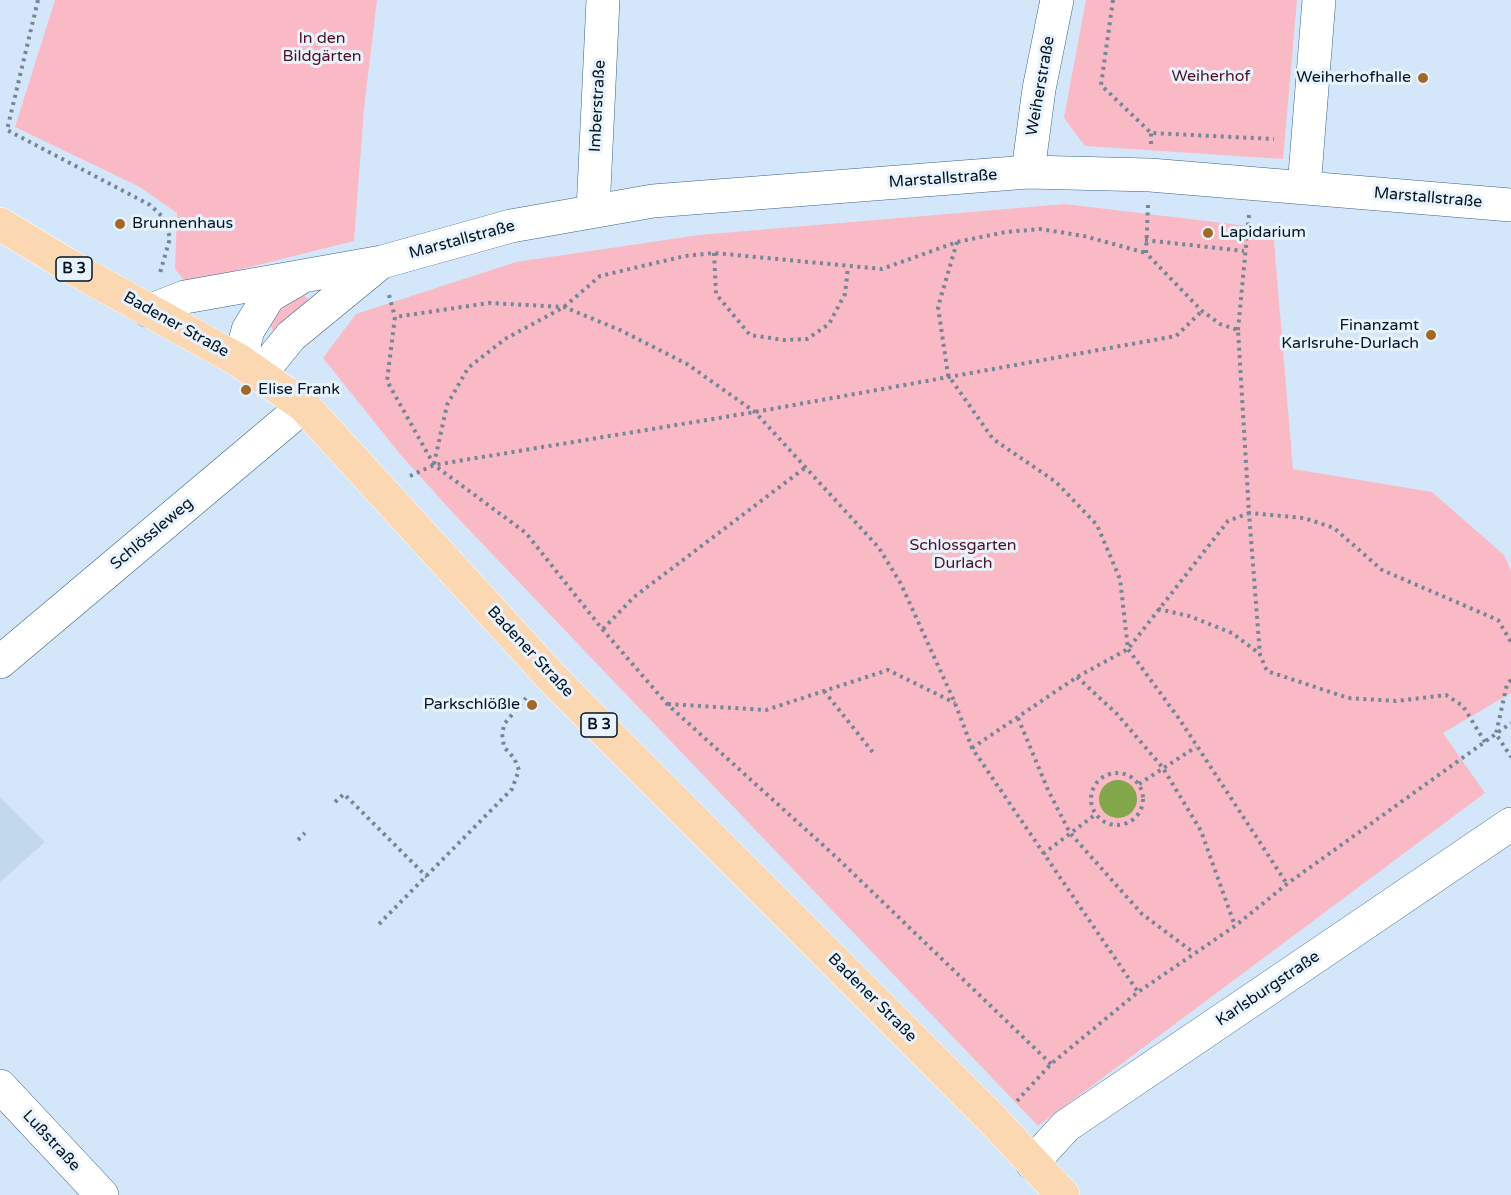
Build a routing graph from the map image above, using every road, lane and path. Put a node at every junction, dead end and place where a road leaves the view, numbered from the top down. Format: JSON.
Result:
{"nodes":[{"id":1,"x":38,"y":0,"type":"edge"},
{"id":2,"x":603,"y":0,"type":"edge"},
{"id":3,"x":1057,"y":0,"type":"edge"},
{"id":4,"x":1113,"y":0,"type":"edge"},
{"id":5,"x":1319,"y":0,"type":"edge"},
{"id":6,"x":1274,"y":139,"type":"dead end"},
{"id":7,"x":1028,"y":172,"type":"junction"},
{"id":8,"x":1150,"y":175,"type":"junction"},
{"id":9,"x":1304,"y":188,"type":"junction"},
{"id":10,"x":1511,"y":205,"type":"edge"},
{"id":11,"x":593,"y":211,"type":"junction"},
{"id":12,"x":0,"y":224,"type":"edge"},
{"id":13,"x":1145,"y":240,"type":"junction"},
{"id":14,"x":957,"y":242,"type":"junction"},
{"id":15,"x":714,"y":253,"type":"junction"},
{"id":16,"x":1146,"y":253,"type":"junction"},
{"id":17,"x":382,"y":262,"type":"junction"},
{"id":18,"x":848,"y":267,"type":"junction"},
{"id":19,"x":304,"y":276,"type":"junction"},
{"id":20,"x":564,"y":307,"type":"junction"},
{"id":21,"x":149,"y":311,"type":"junction"},
{"id":22,"x":1202,"y":311,"type":"junction"},
{"id":23,"x":1238,"y":330,"type":"junction"},
{"id":24,"x":251,"y":367,"type":"junction"},
{"id":25,"x":948,"y":375,"type":"junction"},
{"id":26,"x":304,"y":406,"type":"junction"},
{"id":27,"x":755,"y":412,"type":"junction"},
{"id":28,"x":434,"y":465,"type":"junction"},
{"id":29,"x":806,"y":468,"type":"junction"},
{"id":30,"x":410,"y":475,"type":"dead end"},
{"id":31,"x":1249,"y":513,"type":"junction"},
{"id":32,"x":1158,"y":609,"type":"junction"},
{"id":33,"x":603,"y":630,"type":"junction"},
{"id":34,"x":1511,"y":642,"type":"edge"},
{"id":35,"x":1128,"y":649,"type":"junction"},
{"id":36,"x":1260,"y":655,"type":"junction"},
{"id":37,"x":0,"y":662,"type":"edge"},
{"id":38,"x":548,"y":672,"type":"junction"},
{"id":39,"x":1077,"y":677,"type":"junction"},
{"id":40,"x":1511,"y":680,"type":"edge"},
{"id":41,"x":824,"y":691,"type":"junction"},
{"id":42,"x":956,"y":703,"type":"junction"},
{"id":43,"x":667,"y":704,"type":"junction"},
{"id":44,"x":1018,"y":718,"type":"junction"},
{"id":45,"x":1511,"y":723,"type":"edge"},
{"id":46,"x":1496,"y":734,"type":"junction"},
{"id":47,"x":1485,"y":742,"type":"junction"},
{"id":48,"x":1196,"y":747,"type":"junction"},
{"id":49,"x":972,"y":748,"type":"junction"},
{"id":50,"x":875,"y":755,"type":"dead end"},
{"id":51,"x":1511,"y":757,"type":"edge"},
{"id":52,"x":1163,"y":768,"type":"junction"},
{"id":53,"x":1139,"y":784,"type":"junction"},
{"id":54,"x":335,"y":802,"type":"dead end"},
{"id":55,"x":1096,"y":814,"type":"junction"},
{"id":56,"x":1511,"y":824,"type":"edge"},
{"id":57,"x":305,"y":833,"type":"dead end"},
{"id":58,"x":1070,"y":834,"type":"junction"},
{"id":59,"x":298,"y":840,"type":"dead end"},
{"id":60,"x":1043,"y":854,"type":"junction"},
{"id":61,"x":427,"y":877,"type":"junction"},
{"id":62,"x":1287,"y":884,"type":"junction"},
{"id":63,"x":380,"y":924,"type":"dead end"},
{"id":64,"x":1235,"y":926,"type":"junction"},
{"id":65,"x":1194,"y":953,"type":"junction"},
{"id":66,"x":1138,"y":992,"type":"junction"},
{"id":67,"x":1052,"y":1064,"type":"junction"},
{"id":68,"x":0,"y":1086,"type":"edge"},
{"id":69,"x":1026,"y":1093,"type":"dead end"},
{"id":70,"x":1032,"y":1163,"type":"junction"},
{"id":71,"x":102,"y":1195,"type":"edge"},
{"id":72,"x":1063,"y":1195,"type":"edge"}],
"edges":[{"from":1,"to":21,"type":"path"},
{"from":2,"to":11,"type":"street","name":"Imberstraße"},
{"from":3,"to":7,"type":"street","name":"Weiherstraße"},
{"from":4,"to":6,"type":"path"},
{"from":5,"to":9,"type":"street"},
{"from":7,"to":8,"type":"street","name":"Marstallstraße"},
{"from":7,"to":11,"type":"street","name":"Marstallstraße"},
{"from":8,"to":9,"type":"street","name":"Marstallstraße"},
{"from":8,"to":13,"type":"path"},
{"from":9,"to":10,"type":"street","name":"Marstallstraße"},
{"from":11,"to":17,"type":"street","name":"Marstallstraße"},
{"from":12,"to":21,"type":"main road","name":"Badener Straße","number":"B 3"},
{"from":13,"to":16,"type":"path"},
{"from":13,"to":23,"type":"path"},
{"from":14,"to":16,"type":"path"},
{"from":14,"to":18,"type":"path"},
{"from":14,"to":25,"type":"path"},
{"from":15,"to":18,"type":"path"},
{"from":15,"to":18,"type":"path"},
{"from":15,"to":20,"type":"path"},
{"from":16,"to":22,"type":"path"},
{"from":17,"to":19,"type":"street","name":"Marstallstraße"},
{"from":17,"to":24,"type":"street","name":"Marstallstraße"},
{"from":19,"to":21,"type":"street","name":"Marstallstraße"},
{"from":19,"to":24,"type":"street","name":"Marstallstraße"},
{"from":20,"to":27,"type":"path"},
{"from":20,"to":28,"type":"path"},
{"from":20,"to":28,"type":"path"},
{"from":21,"to":24,"type":"main road","name":"Badener Straße","number":"B 3"},
{"from":22,"to":23,"type":"path"},
{"from":22,"to":25,"type":"path"},
{"from":23,"to":31,"type":"path"},
{"from":24,"to":26,"type":"main road","name":"Badener Straße","number":"B 3"},
{"from":25,"to":27,"type":"path"},
{"from":25,"to":35,"type":"path"},
{"from":26,"to":37,"type":"street","name":"Schlössleweg"},
{"from":26,"to":38,"type":"main road","name":"Badener Straße","number":"B 3"},
{"from":27,"to":28,"type":"path"},
{"from":27,"to":29,"type":"path"},
{"from":28,"to":30,"type":"path"},
{"from":28,"to":33,"type":"path"},
{"from":29,"to":33,"type":"path"},
{"from":29,"to":42,"type":"path"},
{"from":31,"to":32,"type":"path"},
{"from":31,"to":34,"type":"path"},
{"from":31,"to":36,"type":"path"},
{"from":32,"to":35,"type":"path"},
{"from":32,"to":36,"type":"path"},
{"from":33,"to":43,"type":"path"},
{"from":35,"to":39,"type":"path"},
{"from":35,"to":48,"type":"path"},
{"from":36,"to":47,"type":"path"},
{"from":38,"to":61,"type":"path"},
{"from":38,"to":70,"type":"main road","name":"Badener Straße","number":"B 3"},
{"from":39,"to":44,"type":"path"},
{"from":39,"to":52,"type":"path"},
{"from":40,"to":46,"type":"path"},
{"from":41,"to":42,"type":"path"},
{"from":41,"to":43,"type":"path"},
{"from":41,"to":50,"type":"path"},
{"from":42,"to":49,"type":"path"},
{"from":43,"to":67,"type":"path"},
{"from":44,"to":49,"type":"path"},
{"from":44,"to":58,"type":"path"},
{"from":45,"to":46,"type":"path"},
{"from":46,"to":47,"type":"path"},
{"from":46,"to":51,"type":"path"},
{"from":47,"to":62,"type":"path"},
{"from":48,"to":52,"type":"path"},
{"from":48,"to":62,"type":"path"},
{"from":49,"to":60,"type":"path"},
{"from":52,"to":53,"type":"path"},
{"from":52,"to":64,"type":"path"},
{"from":53,"to":55,"type":"path"},
{"from":53,"to":55,"type":"path"},
{"from":54,"to":61,"type":"path"},
{"from":55,"to":58,"type":"path"},
{"from":56,"to":70,"type":"street","name":"Karlsburgstraße"},
{"from":57,"to":59,"type":"path"},
{"from":58,"to":60,"type":"path"},
{"from":58,"to":65,"type":"path"},
{"from":60,"to":66,"type":"path"},
{"from":61,"to":63,"type":"path"},
{"from":62,"to":64,"type":"path"},
{"from":64,"to":65,"type":"path"},
{"from":65,"to":66,"type":"path"},
{"from":66,"to":67,"type":"path"},
{"from":67,"to":69,"type":"path"},
{"from":68,"to":71,"type":"street","name":"Lußstraße"},
{"from":70,"to":72,"type":"main road","name":"Badener Straße","number":"B 3"}]}
